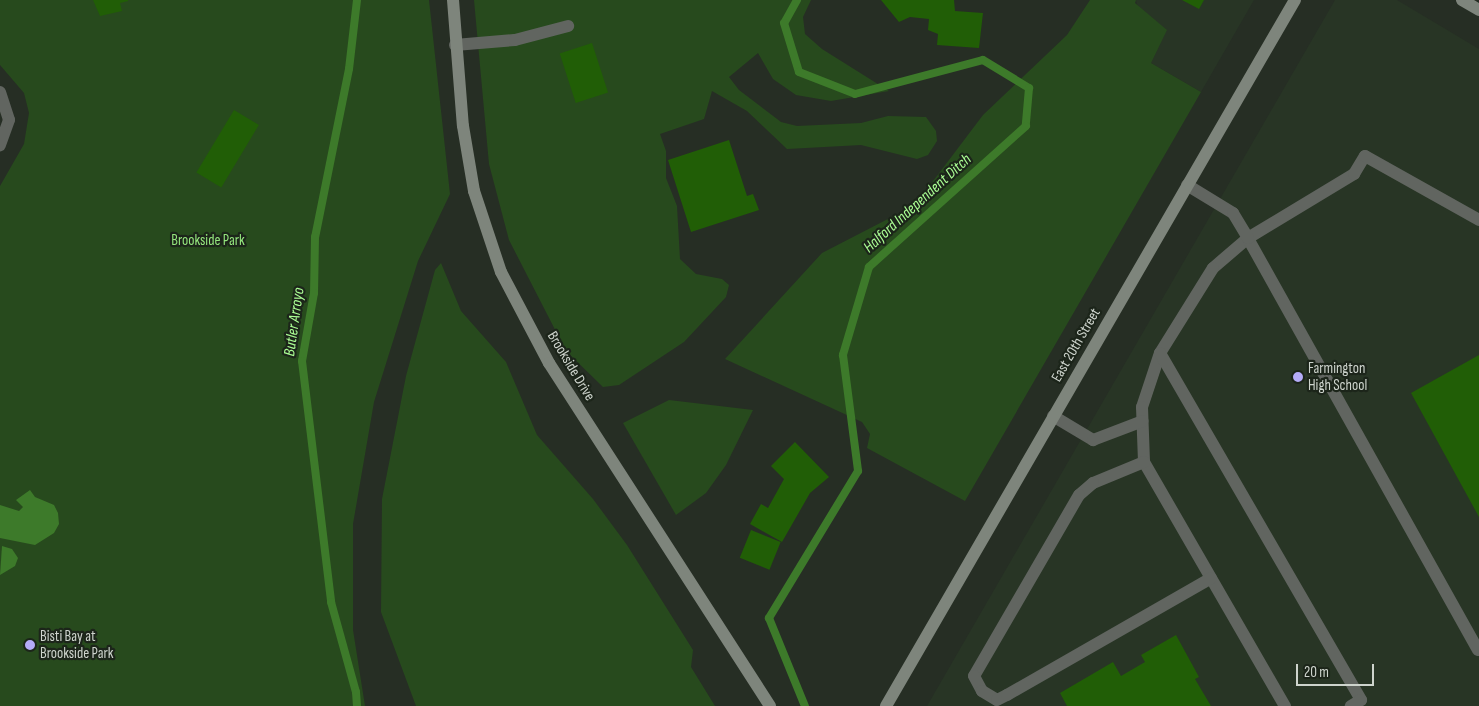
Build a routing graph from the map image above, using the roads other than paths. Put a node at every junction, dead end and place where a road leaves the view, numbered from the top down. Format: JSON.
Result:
{"nodes":[{"id":1,"x":453,"y":0,"type":"edge"},
{"id":2,"x":1295,"y":0,"type":"edge"},
{"id":3,"x":1462,"y":0,"type":"edge"},
{"id":4,"x":1479,"y":10,"type":"edge"},
{"id":5,"x":568,"y":26,"type":"dead end"},
{"id":6,"x":455,"y":45,"type":"junction"},
{"id":7,"x":0,"y":92,"type":"edge"},
{"id":8,"x":0,"y":144,"type":"edge"},
{"id":9,"x":1187,"y":185,"type":"junction"},
{"id":10,"x":1479,"y":220,"type":"edge"},
{"id":11,"x":1248,"y":238,"type":"junction"},
{"id":12,"x":1160,"y":353,"type":"junction"},
{"id":13,"x":1053,"y":416,"type":"junction"},
{"id":14,"x":1143,"y":421,"type":"junction"},
{"id":15,"x":1144,"y":462,"type":"junction"},
{"id":16,"x":1211,"y":578,"type":"junction"},
{"id":17,"x":1478,"y":650,"type":"edge"},
{"id":18,"x":1010,"y":701,"type":"edge"},
{"id":19,"x":770,"y":706,"type":"edge"},
{"id":20,"x":886,"y":706,"type":"edge"},
{"id":21,"x":1285,"y":706,"type":"edge"},
{"id":22,"x":1351,"y":706,"type":"edge"}],
"edges":[{"from":1,"to":6,"type":"main road","name":"Brookside Drive"},
{"from":2,"to":9,"type":"main road","name":"East 20th Street"},
{"from":3,"to":4,"type":"main road"},
{"from":5,"to":6,"type":"street"},
{"from":6,"to":19,"type":"main road","name":"Brookside Drive"},
{"from":7,"to":8,"type":"street"},
{"from":9,"to":11,"type":"street"},
{"from":9,"to":13,"type":"main road","name":"East 20th Street"},
{"from":10,"to":11,"type":"street"},
{"from":11,"to":12,"type":"street"},
{"from":11,"to":17,"type":"street"},
{"from":12,"to":14,"type":"street"},
{"from":12,"to":22,"type":"street"},
{"from":13,"to":14,"type":"street"},
{"from":13,"to":20,"type":"main road","name":"East 20th Street"},
{"from":14,"to":15,"type":"street"},
{"from":15,"to":16,"type":"street"},
{"from":15,"to":18,"type":"street"},
{"from":16,"to":18,"type":"street"},
{"from":16,"to":21,"type":"street"}]}
